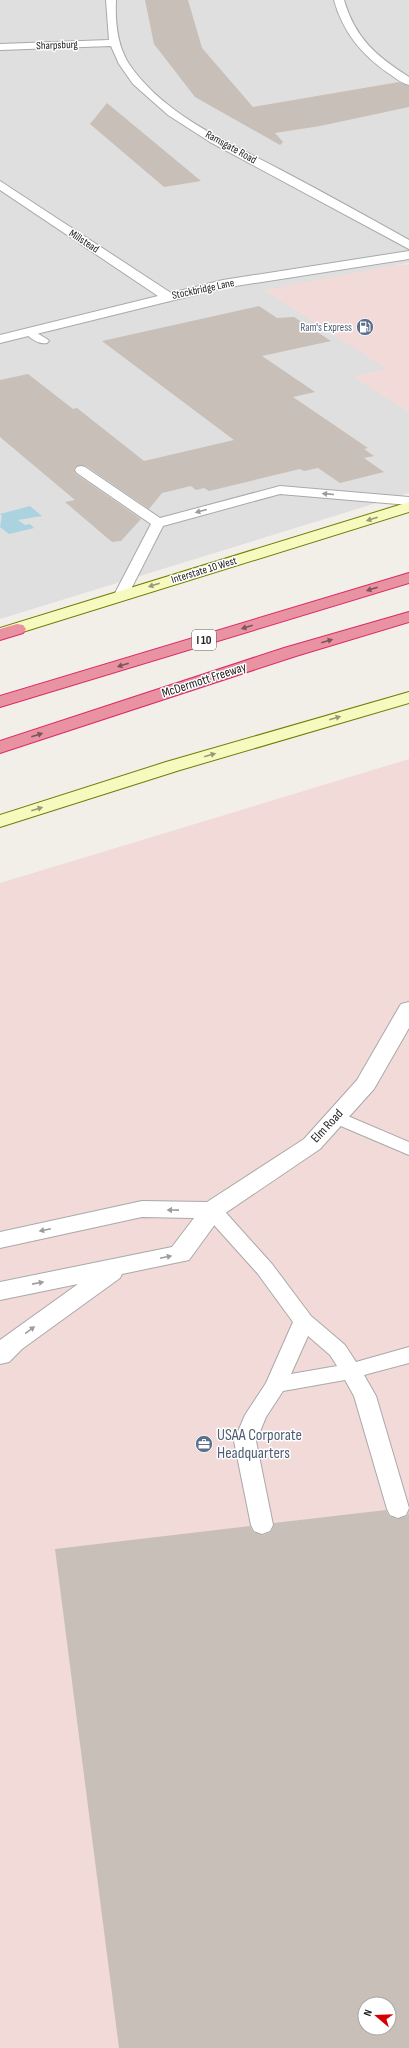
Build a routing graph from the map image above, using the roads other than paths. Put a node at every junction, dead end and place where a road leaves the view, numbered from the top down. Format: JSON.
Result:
{"nodes":[{"id":1,"x":111,"y":0,"type":"edge"},
{"id":2,"x":339,"y":0,"type":"edge"},
{"id":3,"x":114,"y":43,"type":"junction"},
{"id":4,"x":0,"y":47,"type":"edge"},
{"id":5,"x":409,"y":82,"type":"edge"},
{"id":6,"x":0,"y":185,"type":"edge"},
{"id":7,"x":409,"y":245,"type":"edge"},
{"id":8,"x":409,"y":255,"type":"edge"},
{"id":9,"x":169,"y":297,"type":"junction"},
{"id":10,"x":30,"y":332,"type":"junction"},
{"id":11,"x":0,"y":339,"type":"edge"},
{"id":12,"x":43,"y":341,"type":"dead end"},
{"id":13,"x":81,"y":470,"type":"dead end"},
{"id":14,"x":409,"y":501,"type":"edge"},
{"id":15,"x":409,"y":507,"type":"edge"},
{"id":16,"x":158,"y":523,"type":"junction"},
{"id":17,"x":409,"y":578,"type":"edge"},
{"id":18,"x":121,"y":595,"type":"junction"},
{"id":19,"x":409,"y":616,"type":"edge"},
{"id":20,"x":17,"y":629,"type":"joint"},
{"id":21,"x":0,"y":635,"type":"edge"},
{"id":22,"x":409,"y":696,"type":"edge"},
{"id":23,"x":0,"y":702,"type":"edge"},
{"id":24,"x":0,"y":747,"type":"edge"},
{"id":25,"x":0,"y":821,"type":"edge"},
{"id":26,"x":409,"y":1010,"type":"edge"},
{"id":27,"x":336,"y":1117,"type":"junction"},
{"id":28,"x":409,"y":1149,"type":"edge"},
{"id":29,"x":212,"y":1210,"type":"junction"},
{"id":30,"x":0,"y":1240,"type":"edge"},
{"id":31,"x":119,"y":1267,"type":"junction"},
{"id":32,"x":0,"y":1291,"type":"edge"},
{"id":33,"x":304,"y":1321,"type":"junction"},
{"id":34,"x":0,"y":1355,"type":"edge"},
{"id":35,"x":409,"y":1355,"type":"edge"},
{"id":36,"x":351,"y":1371,"type":"junction"},
{"id":37,"x":276,"y":1385,"type":"junction"},
{"id":38,"x":398,"y":1509,"type":"dead end"},
{"id":39,"x":262,"y":1525,"type":"dead end"}],
"edges":[{"from":1,"to":3,"type":"street","name":"Ramsgate Road"},
{"from":2,"to":5,"type":"street"},
{"from":3,"to":4,"type":"street","name":"Sharpsburg"},
{"from":3,"to":7,"type":"street","name":"Ramsgate Road"},
{"from":6,"to":9,"type":"street","name":"Millstead"},
{"from":8,"to":9,"type":"street","name":"Stockbridge Lane"},
{"from":9,"to":10,"type":"street","name":"Stockbridge Lane"},
{"from":10,"to":11,"type":"street","name":"Stockbridge Lane"},
{"from":10,"to":12,"type":"lane"},
{"from":13,"to":16,"type":"lane"},
{"from":14,"to":16,"type":"lane","one_way":true},
{"from":15,"to":18,"type":"main road","name":"Interstate 10 West","one_way":true},
{"from":16,"to":18,"type":"lane"},
{"from":17,"to":23,"type":"highway","number":"I 10","one_way":true},
{"from":18,"to":20,"type":"main road","name":"Interstate 10 West"},
{"from":24,"to":19,"type":"highway","name":"McDermott Freeway","one_way":true},
{"from":20,"to":21,"type":"highway"},
{"from":25,"to":22,"type":"main road","one_way":true},
{"from":26,"to":27,"type":"street","name":"Elm Road"},
{"from":27,"to":28,"type":"lane"},
{"from":27,"to":29,"type":"street","name":"Elm Road"},
{"from":29,"to":30,"type":"street","one_way":true},
{"from":31,"to":29,"type":"street","one_way":true},
{"from":29,"to":33,"type":"lane"},
{"from":32,"to":31,"type":"street","one_way":true},
{"from":34,"to":31,"type":"street","one_way":true},
{"from":33,"to":36,"type":"lane"},
{"from":33,"to":37,"type":"lane"},
{"from":35,"to":36,"type":"lane"},
{"from":36,"to":37,"type":"lane"},
{"from":36,"to":38,"type":"lane"},
{"from":37,"to":39,"type":"lane"}]}
